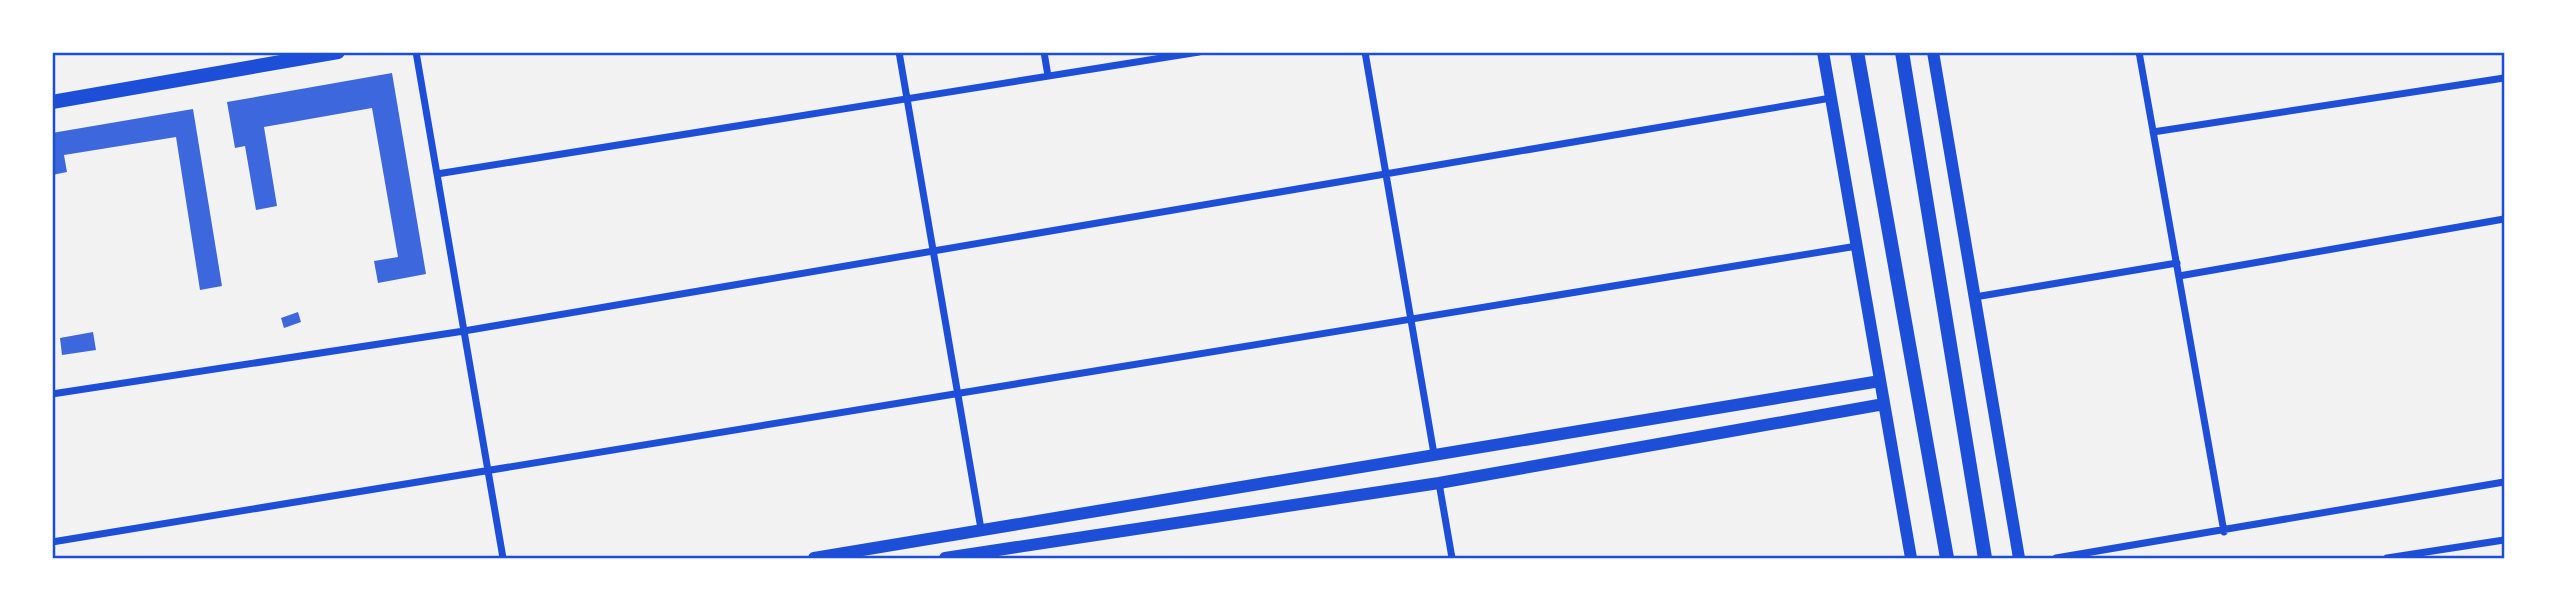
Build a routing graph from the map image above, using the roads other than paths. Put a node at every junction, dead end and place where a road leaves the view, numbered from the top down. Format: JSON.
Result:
{"nodes":[{"id":1,"x":338,"y":52,"type":"edge"},
{"id":2,"x":416,"y":52,"type":"edge"},
{"id":3,"x":899,"y":52,"type":"edge"},
{"id":4,"x":1044,"y":52,"type":"edge"},
{"id":5,"x":1199,"y":52,"type":"edge"},
{"id":6,"x":1365,"y":52,"type":"edge"},
{"id":7,"x":1823,"y":52,"type":"edge"},
{"id":8,"x":1857,"y":52,"type":"edge"},
{"id":9,"x":1902,"y":52,"type":"edge"},
{"id":10,"x":1933,"y":52,"type":"edge"},
{"id":11,"x":2139,"y":52,"type":"edge"},
{"id":12,"x":1048,"y":76,"type":"junction"},
{"id":13,"x":2504,"y":78,"type":"edge"},
{"id":14,"x":1831,"y":98,"type":"junction"},
{"id":15,"x":907,"y":99,"type":"junction"},
{"id":16,"x":52,"y":102,"type":"edge"},
{"id":17,"x":2153,"y":132,"type":"junction"},
{"id":18,"x":437,"y":173,"type":"junction"},
{"id":19,"x":1386,"y":174,"type":"junction"},
{"id":20,"x":2504,"y":219,"type":"edge"},
{"id":21,"x":1857,"y":246,"type":"junction"},
{"id":22,"x":933,"y":251,"type":"junction"},
{"id":23,"x":2176,"y":263,"type":"junction"},
{"id":24,"x":2179,"y":276,"type":"junction"},
{"id":25,"x":1975,"y":297,"type":"junction"},
{"id":26,"x":1411,"y":320,"type":"junction"},
{"id":27,"x":464,"y":331,"type":"junction"},
{"id":28,"x":1880,"y":381,"type":"junction"},
{"id":29,"x":52,"y":394,"type":"edge"},
{"id":30,"x":958,"y":394,"type":"junction"},
{"id":31,"x":1884,"y":404,"type":"junction"},
{"id":32,"x":1434,"y":454,"type":"junction"},
{"id":33,"x":488,"y":471,"type":"junction"},
{"id":34,"x":2504,"y":482,"type":"edge"},
{"id":35,"x":1439,"y":483,"type":"junction"},
{"id":36,"x":981,"y":529,"type":"junction"},
{"id":37,"x":2224,"y":532,"type":"junction"},
{"id":38,"x":2504,"y":540,"type":"edge"},
{"id":39,"x":52,"y":542,"type":"edge"},
{"id":40,"x":503,"y":558,"type":"edge"},
{"id":41,"x":814,"y":558,"type":"edge"},
{"id":42,"x":945,"y":558,"type":"edge"},
{"id":43,"x":1452,"y":558,"type":"edge"},
{"id":44,"x":1911,"y":558,"type":"edge"},
{"id":45,"x":1947,"y":558,"type":"edge"},
{"id":46,"x":1985,"y":558,"type":"edge"},
{"id":47,"x":2019,"y":558,"type":"edge"},
{"id":48,"x":2056,"y":558,"type":"edge"},
{"id":49,"x":2387,"y":558,"type":"edge"}],
"edges":[{"from":1,"to":16,"type":"main road"},
{"from":2,"to":18,"type":"street"},
{"from":3,"to":15,"type":"street"},
{"from":4,"to":12,"type":"street"},
{"from":5,"to":12,"type":"street"},
{"from":6,"to":19,"type":"street"},
{"from":7,"to":14,"type":"street"},
{"from":8,"to":45,"type":"main road"},
{"from":9,"to":46,"type":"main road"},
{"from":10,"to":25,"type":"street"},
{"from":11,"to":17,"type":"street"},
{"from":12,"to":15,"type":"street"},
{"from":13,"to":17,"type":"street"},
{"from":14,"to":19,"type":"street"},
{"from":14,"to":21,"type":"street"},
{"from":15,"to":18,"type":"street"},
{"from":15,"to":22,"type":"street"},
{"from":17,"to":23,"type":"street"},
{"from":18,"to":27,"type":"street"},
{"from":19,"to":22,"type":"street"},
{"from":19,"to":26,"type":"street"},
{"from":20,"to":24,"type":"street"},
{"from":21,"to":26,"type":"street"},
{"from":21,"to":28,"type":"street"},
{"from":22,"to":27,"type":"street"},
{"from":22,"to":30,"type":"street"},
{"from":23,"to":24,"type":"street"},
{"from":23,"to":25,"type":"street"},
{"from":24,"to":37,"type":"street"},
{"from":25,"to":47,"type":"street"},
{"from":26,"to":30,"type":"street"},
{"from":26,"to":32,"type":"street"},
{"from":27,"to":29,"type":"street"},
{"from":27,"to":33,"type":"street"},
{"from":28,"to":31,"type":"street"},
{"from":28,"to":32,"type":"street"},
{"from":30,"to":33,"type":"street"},
{"from":30,"to":36,"type":"street"},
{"from":31,"to":35,"type":"street"},
{"from":31,"to":44,"type":"street"},
{"from":32,"to":36,"type":"street"},
{"from":33,"to":39,"type":"street"},
{"from":33,"to":40,"type":"street"},
{"from":34,"to":37,"type":"street"},
{"from":35,"to":42,"type":"street"},
{"from":35,"to":43,"type":"street"},
{"from":36,"to":41,"type":"street"},
{"from":37,"to":48,"type":"street"},
{"from":38,"to":49,"type":"street"}]}
